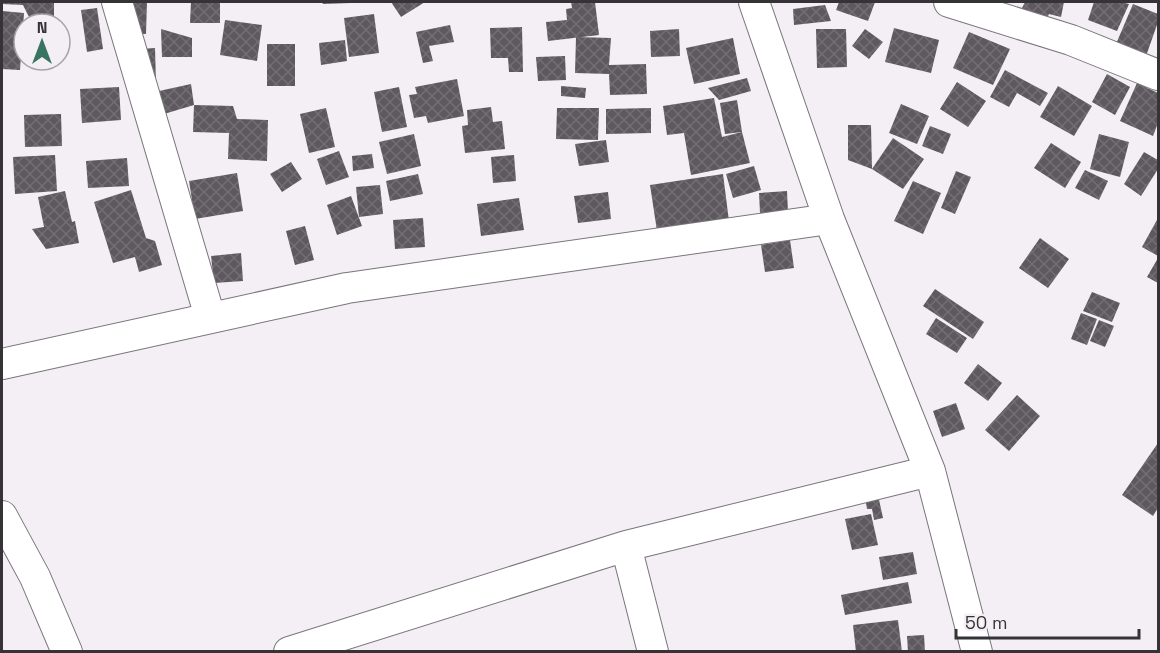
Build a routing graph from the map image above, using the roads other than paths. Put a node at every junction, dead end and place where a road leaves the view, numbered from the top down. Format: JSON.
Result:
{"nodes":[{"id":1,"x":117,"y":2,"type":"edge"},
{"id":2,"x":754,"y":2,"type":"edge"},
{"id":3,"x":949,"y":2,"type":"edge"},
{"id":4,"x":1158,"y":75,"type":"edge"},
{"id":5,"x":829,"y":219,"type":"junction"},
{"id":6,"x":210,"y":317,"type":"junction"},
{"id":7,"x":2,"y":364,"type":"edge"},
{"id":8,"x":930,"y":471,"type":"junction"},
{"id":9,"x":2,"y":516,"type":"edge"},
{"id":10,"x":626,"y":546,"type":"junction"},
{"id":11,"x":67,"y":651,"type":"edge"},
{"id":12,"x":289,"y":651,"type":"edge"},
{"id":13,"x":653,"y":651,"type":"edge"},
{"id":14,"x":977,"y":651,"type":"edge"}],
"edges":[{"from":1,"to":6,"type":"street"},
{"from":2,"to":5,"type":"street"},
{"from":3,"to":4,"type":"street"},
{"from":5,"to":6,"type":"street"},
{"from":5,"to":8,"type":"street"},
{"from":6,"to":7,"type":"street"},
{"from":8,"to":10,"type":"street"},
{"from":8,"to":14,"type":"street"},
{"from":9,"to":11,"type":"street"},
{"from":10,"to":12,"type":"street"},
{"from":10,"to":13,"type":"street"}]}
